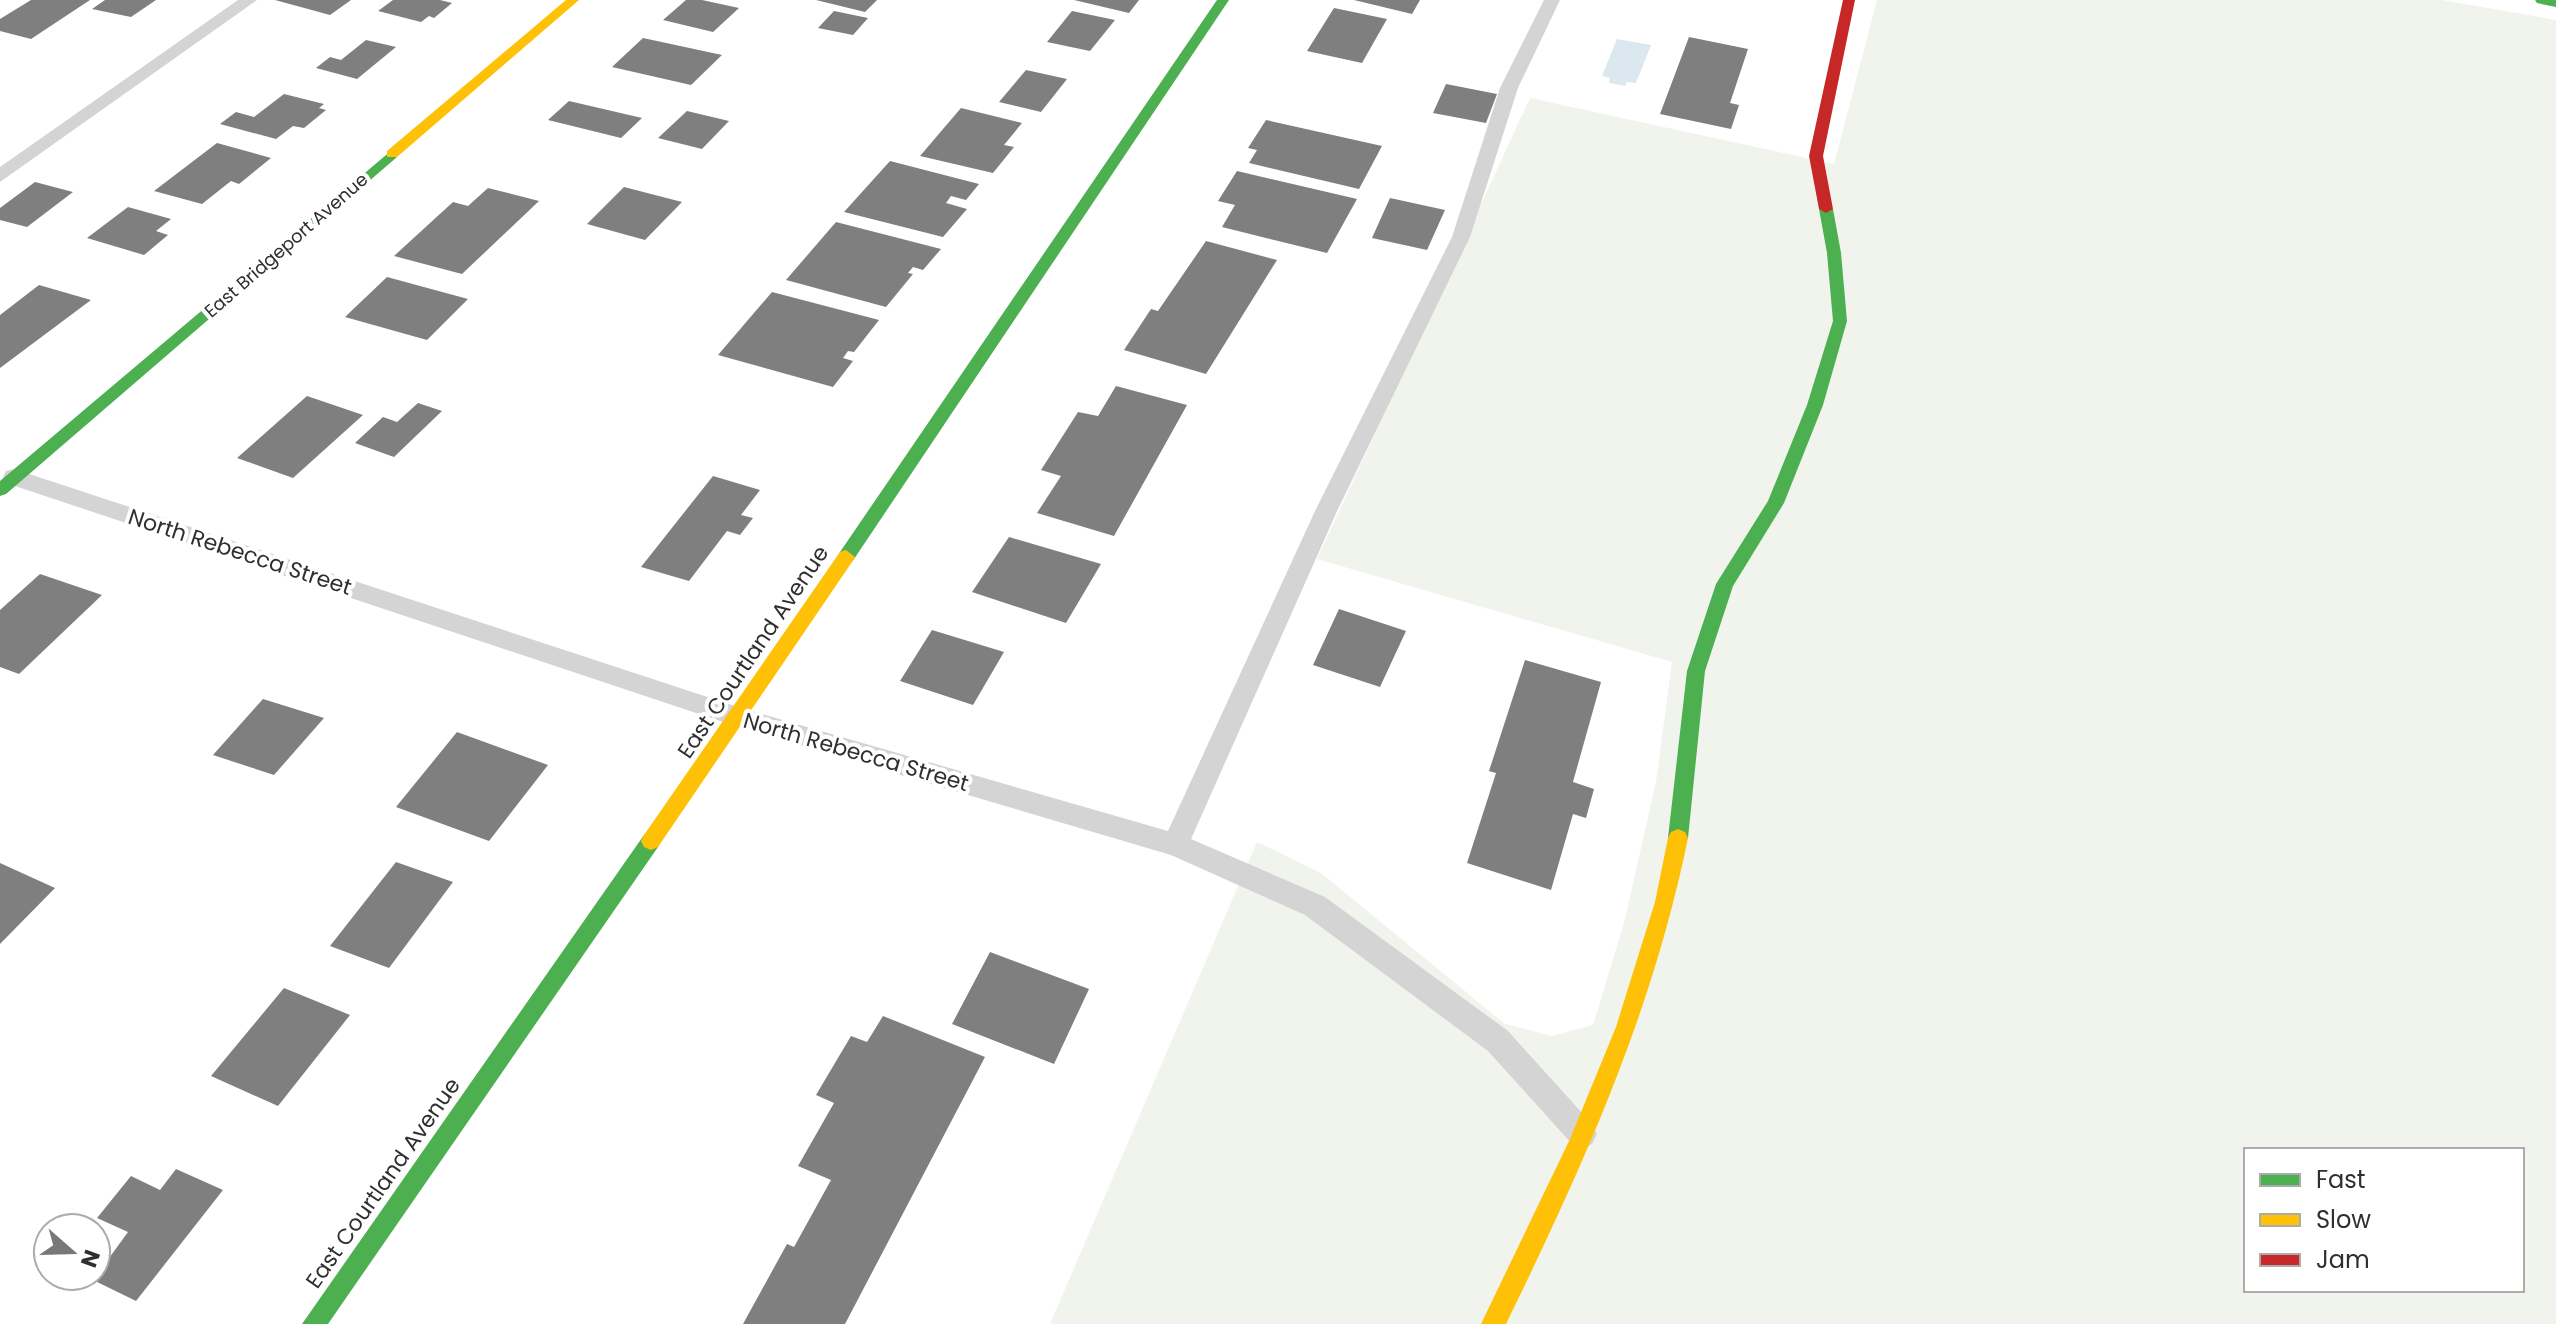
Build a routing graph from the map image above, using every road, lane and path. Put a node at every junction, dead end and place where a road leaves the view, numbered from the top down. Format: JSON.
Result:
{"nodes":[{"id":1,"x":249,"y":0,"type":"edge"},
{"id":2,"x":573,"y":0,"type":"edge"},
{"id":3,"x":1223,"y":0,"type":"edge"},
{"id":4,"x":1552,"y":0,"type":"edge"},
{"id":5,"x":1849,"y":0,"type":"edge"},
{"id":6,"x":2541,"y":0,"type":"edge"},
{"id":7,"x":2556,"y":3,"type":"edge"},
{"id":8,"x":0,"y":176,"type":"edge"},
{"id":9,"x":7,"y":484,"type":"edge"},
{"id":10,"x":738,"y":717,"type":"junction"},
{"id":11,"x":1175,"y":845,"type":"junction"},
{"id":12,"x":1582,"y":1134,"type":"junction"},
{"id":13,"x":314,"y":1324,"type":"edge"},
{"id":14,"x":1493,"y":1324,"type":"edge"}],
"edges":[{"from":1,"to":8,"type":"lane"},
{"from":2,"to":9,"type":"street","name":"East Bridgeport Avenue"},
{"from":3,"to":10,"type":"street","name":"East Courtland Avenue"},
{"from":4,"to":11,"type":"lane"},
{"from":5,"to":12,"type":"street"},
{"from":6,"to":7,"type":"street"},
{"from":9,"to":10,"type":"lane","name":"North Rebecca Street"},
{"from":10,"to":11,"type":"lane","name":"North Rebecca Street"},
{"from":10,"to":13,"type":"street","name":"East Courtland Avenue"},
{"from":11,"to":12,"type":"lane","name":"North Rebecca Street"},
{"from":12,"to":14,"type":"street"}]}
